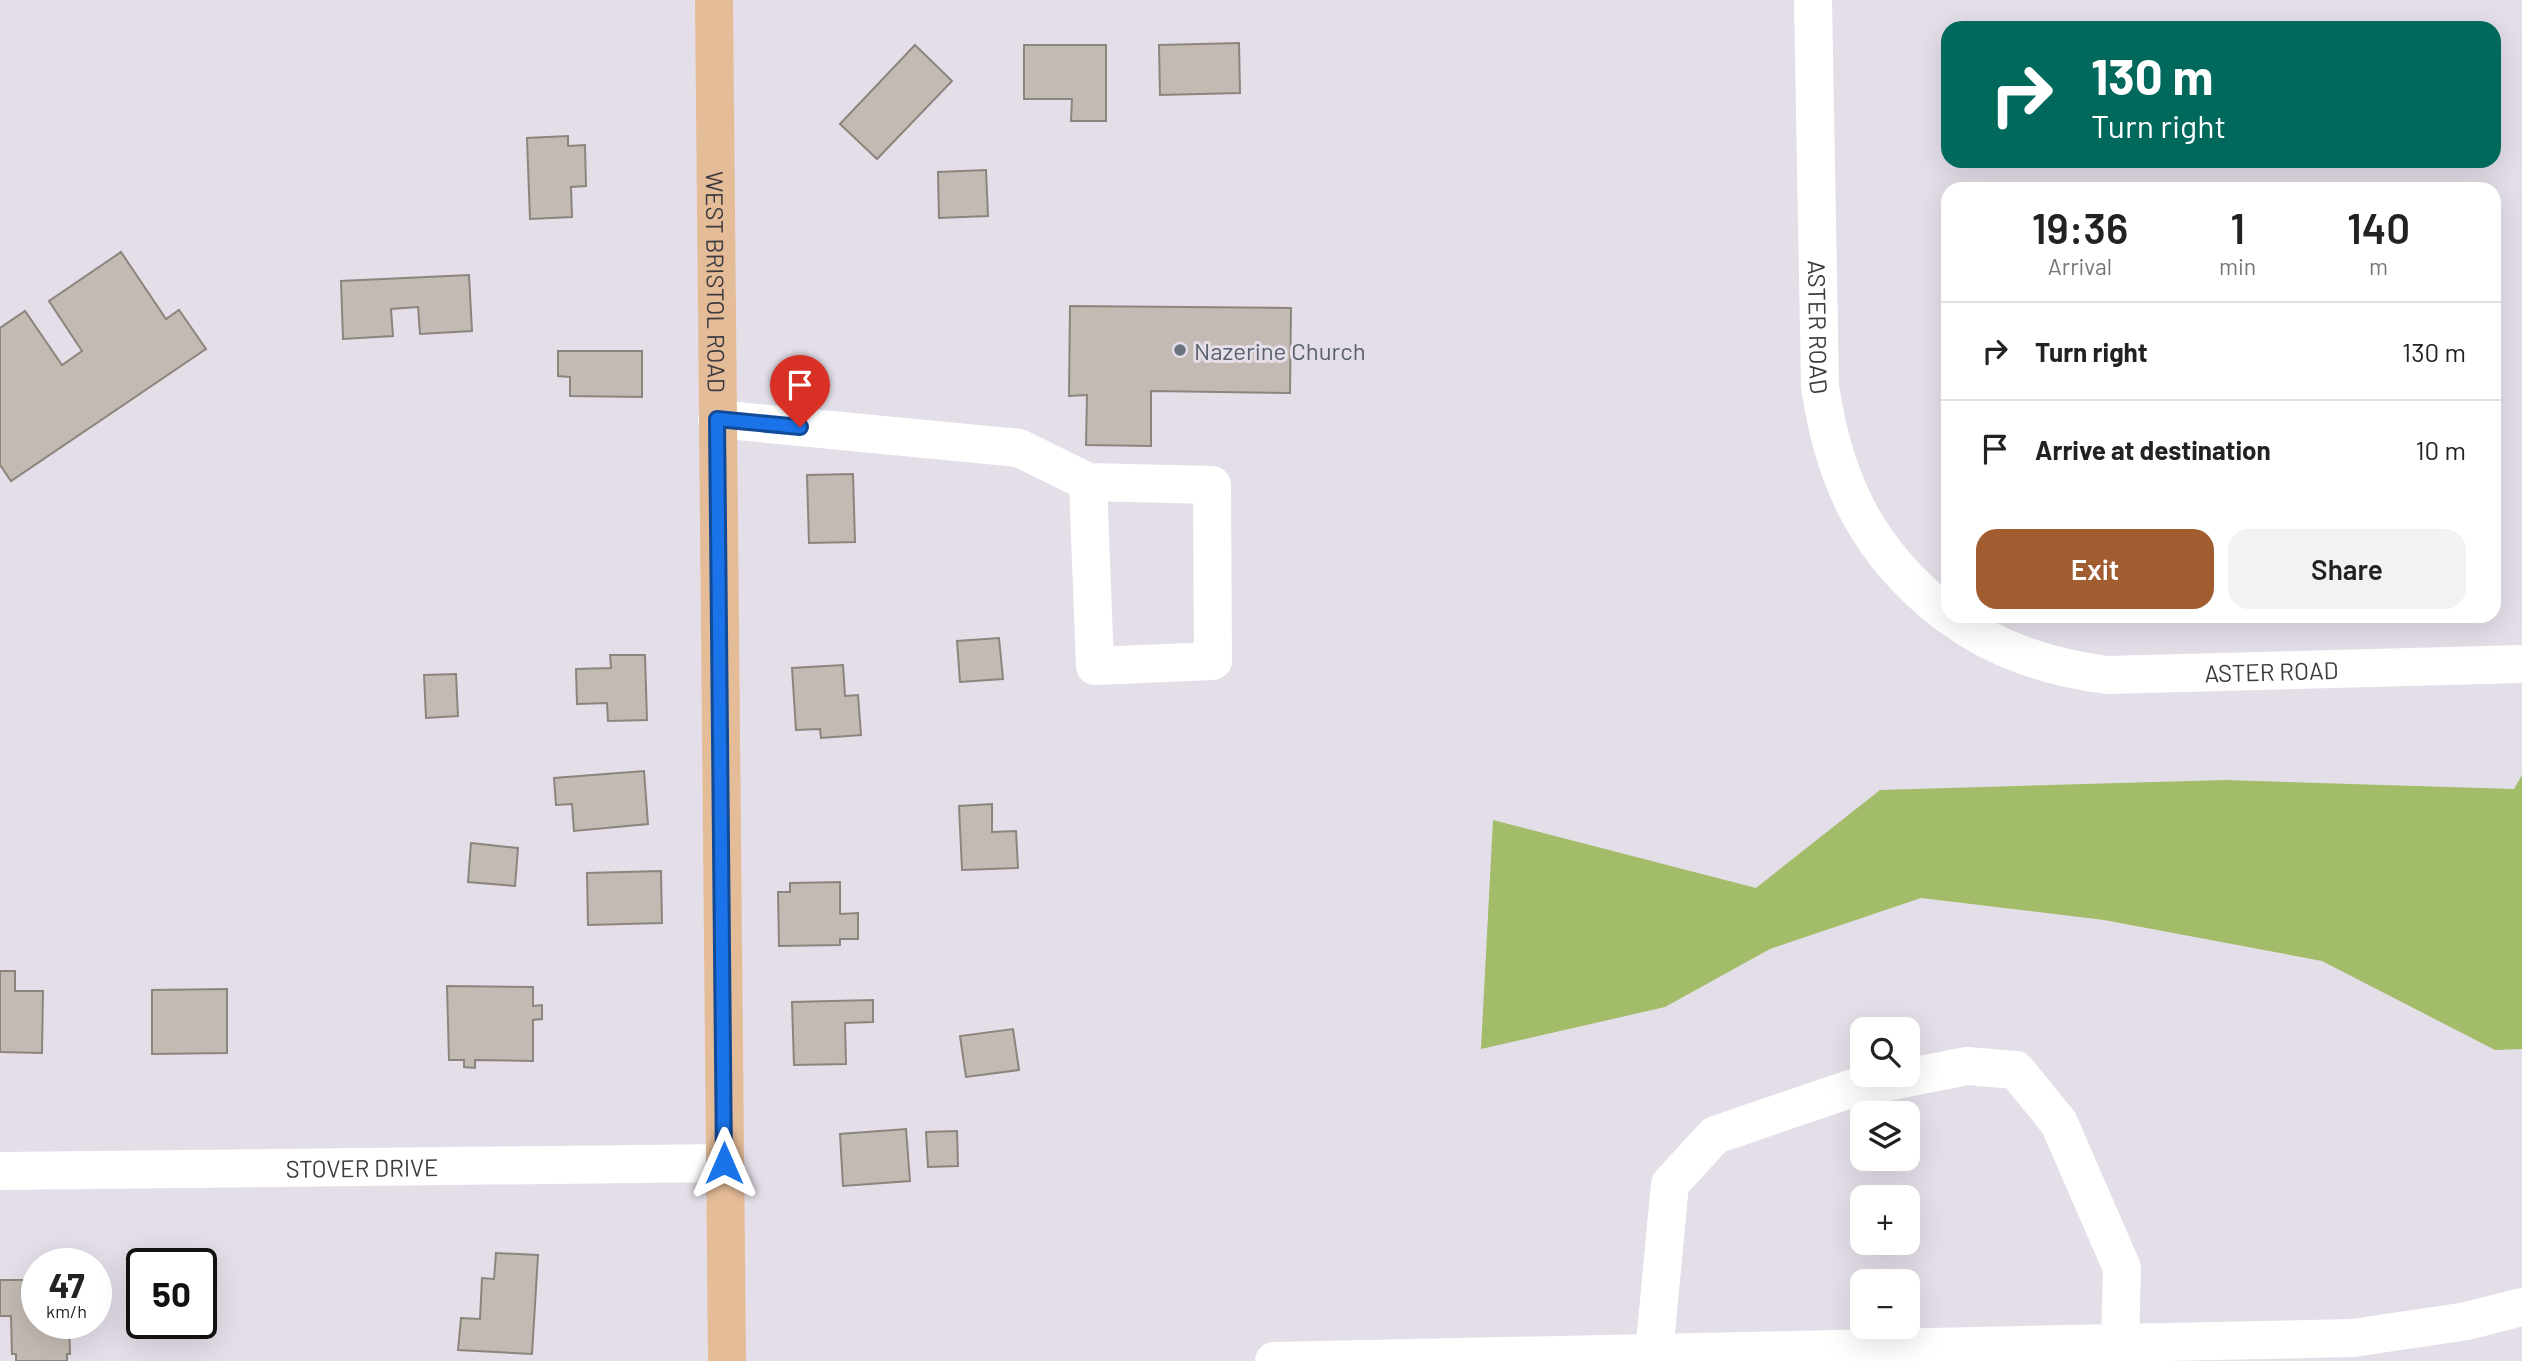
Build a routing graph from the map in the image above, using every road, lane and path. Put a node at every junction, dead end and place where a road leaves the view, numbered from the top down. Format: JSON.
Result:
{"nodes":[{"id":1,"x":714,"y":0,"type":"edge"},
{"id":2,"x":1813,"y":0,"type":"edge"},
{"id":3,"x":717,"y":419,"type":"junction"},
{"id":4,"x":1088,"y":482,"type":"junction"},
{"id":5,"x":1941,"y":609,"type":"edge"},
{"id":6,"x":1959,"y":623,"type":"edge"},
{"id":7,"x":2522,"y":664,"type":"edge"},
{"id":8,"x":724,"y":1163,"type":"junction"},
{"id":9,"x":0,"y":1171,"type":"edge"},
{"id":10,"x":2511,"y":1310,"type":"edge"},
{"id":11,"x":2120,"y":1343,"type":"junction"},
{"id":12,"x":1654,"y":1354,"type":"junction"},
{"id":13,"x":727,"y":1361,"type":"edge"},
{"id":14,"x":1274,"y":1361,"type":"edge"}],
"edges":[{"from":1,"to":3,"type":"main road","name":"WEST BRISTOL ROAD"},
{"from":2,"to":5,"type":"street","name":"ASTER ROAD"},
{"from":3,"to":4,"type":"street"},
{"from":3,"to":8,"type":"main road","name":"WEST BRISTOL ROAD"},
{"from":4,"to":4,"type":"street"},
{"from":6,"to":7,"type":"street","name":"ASTER ROAD"},
{"from":8,"to":9,"type":"street","name":"STOVER DRIVE"},
{"from":8,"to":13,"type":"main road","name":"WEST BRISTOL ROAD"},
{"from":10,"to":11,"type":"street"},
{"from":11,"to":12,"type":"street"},
{"from":11,"to":12,"type":"street"},
{"from":12,"to":14,"type":"street"}]}
